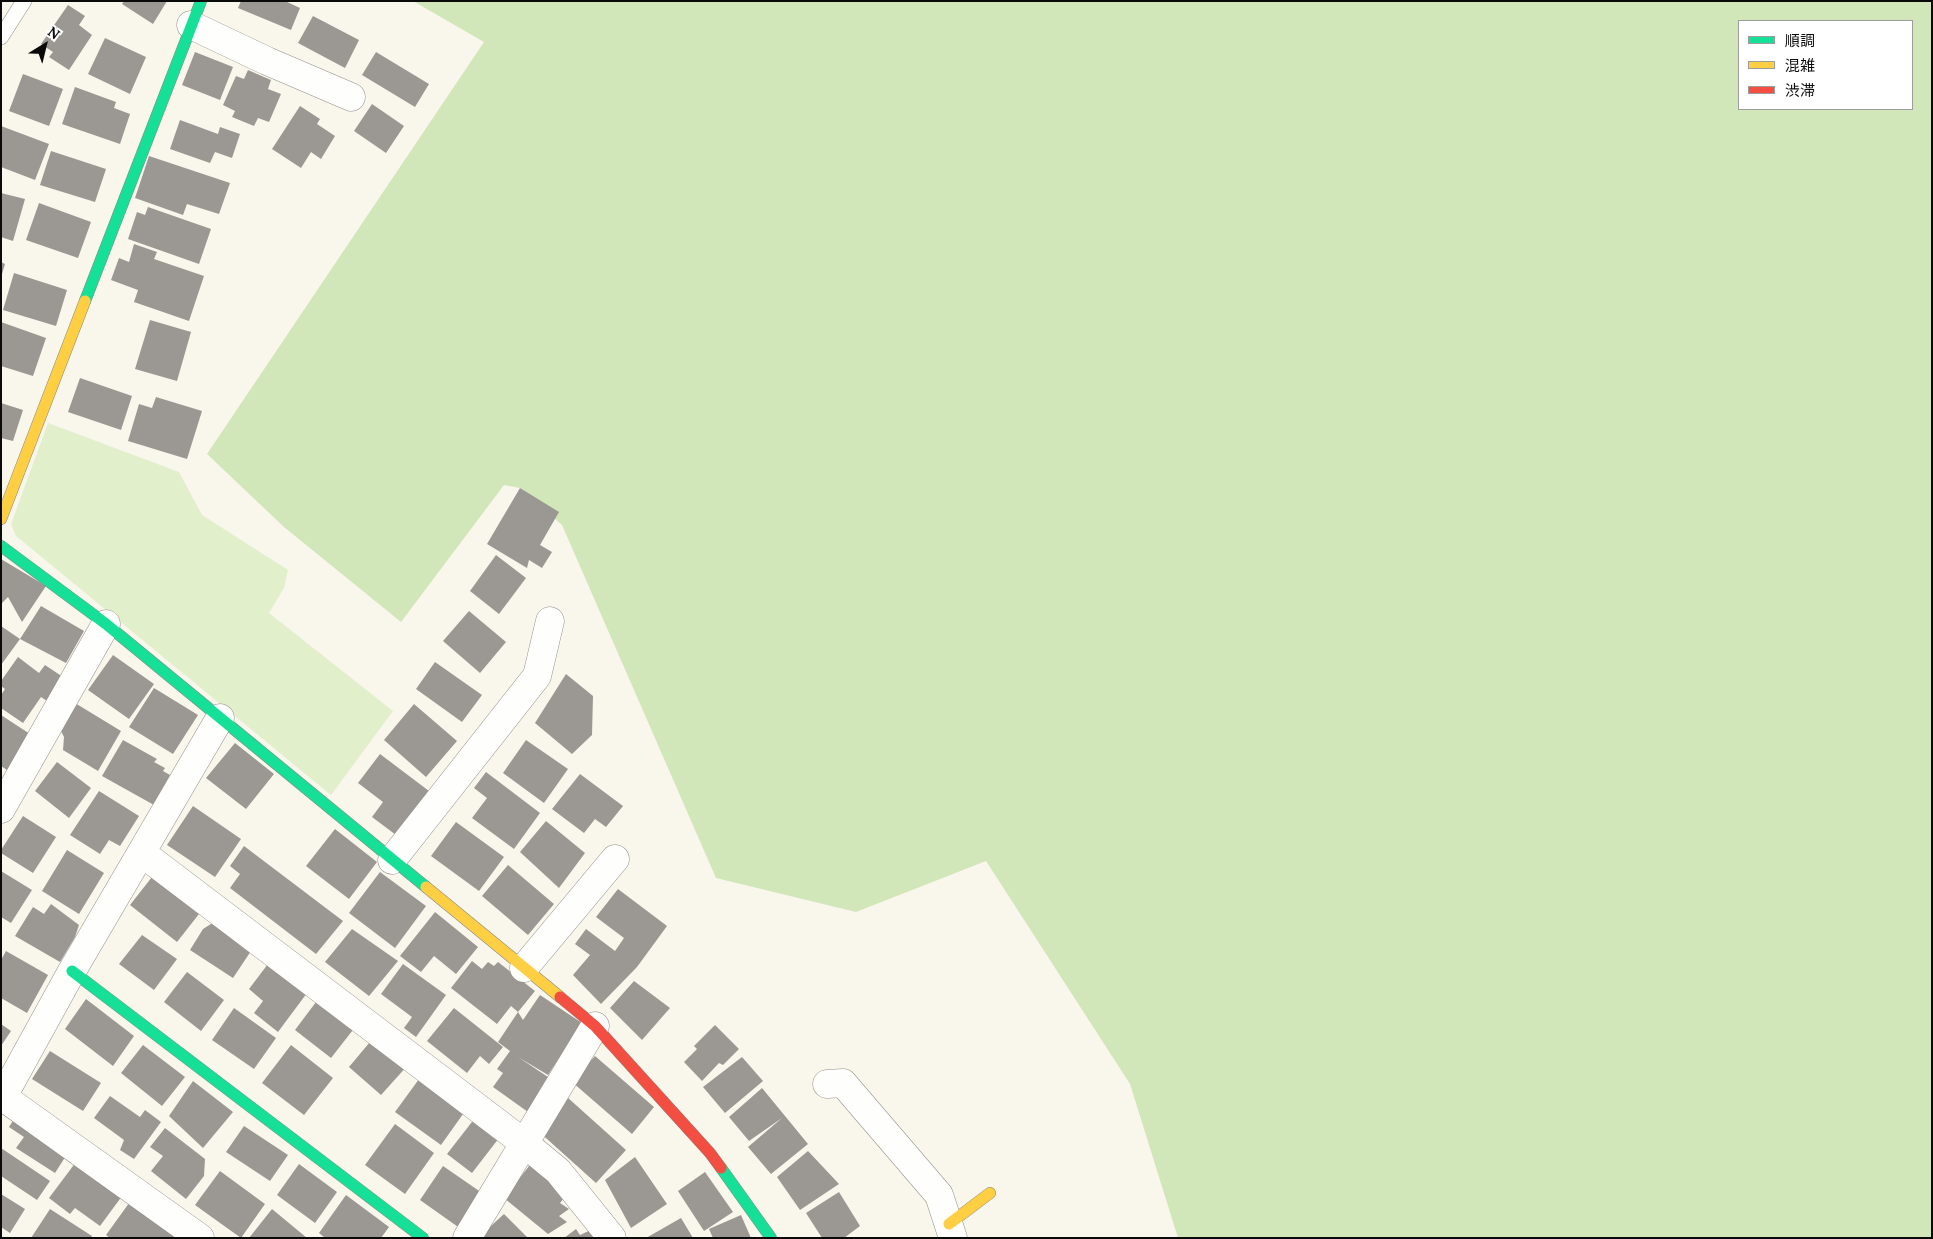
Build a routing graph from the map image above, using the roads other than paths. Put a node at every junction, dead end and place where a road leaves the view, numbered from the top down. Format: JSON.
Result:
{"nodes":[{"id":1,"x":24,"y":1,"type":"edge"},
{"id":2,"x":196,"y":13,"type":"edge"},
{"id":3,"x":1,"y":37,"type":"edge"},
{"id":4,"x":351,"y":96,"type":"dead end"},
{"id":5,"x":1,"y":519,"type":"edge"},
{"id":6,"x":1,"y":546,"type":"edge"},
{"id":7,"x":550,"y":621,"type":"dead end"},
{"id":8,"x":106,"y":624,"type":"junction"},
{"id":9,"x":220,"y":718,"type":"junction"},
{"id":10,"x":1,"y":809,"type":"edge"},
{"id":11,"x":142,"y":853,"type":"junction"},
{"id":12,"x":615,"y":859,"type":"dead end"},
{"id":13,"x":392,"y":860,"type":"junction"},
{"id":14,"x":524,"y":968,"type":"junction"},
{"id":15,"x":72,"y":971,"type":"junction"},
{"id":16,"x":595,"y":1026,"type":"junction"},
{"id":17,"x":827,"y":1084,"type":"dead end"},
{"id":18,"x":2,"y":1099,"type":"edge"},
{"id":19,"x":524,"y":1143,"type":"junction"},
{"id":20,"x":990,"y":1193,"type":"dead end"},
{"id":21,"x":951,"y":1231,"type":"edge"},
{"id":22,"x":200,"y":1238,"type":"edge"},
{"id":23,"x":422,"y":1238,"type":"edge"},
{"id":24,"x":468,"y":1238,"type":"edge"},
{"id":25,"x":612,"y":1238,"type":"edge"},
{"id":26,"x":771,"y":1238,"type":"edge"}],
"edges":[{"from":1,"to":3,"type":"lane"},
{"from":2,"to":4,"type":"street"},
{"from":2,"to":5,"type":"street"},
{"from":6,"to":8,"type":"street"},
{"from":7,"to":13,"type":"street"},
{"from":8,"to":9,"type":"street"},
{"from":8,"to":10,"type":"street"},
{"from":9,"to":11,"type":"street"},
{"from":9,"to":13,"type":"street"},
{"from":11,"to":15,"type":"street"},
{"from":11,"to":19,"type":"street"},
{"from":12,"to":14,"type":"street"},
{"from":13,"to":14,"type":"street"},
{"from":14,"to":16,"type":"street"},
{"from":15,"to":18,"type":"street"},
{"from":15,"to":23,"type":"street"},
{"from":16,"to":19,"type":"street"},
{"from":16,"to":26,"type":"street"},
{"from":17,"to":21,"type":"street"},
{"from":18,"to":22,"type":"street"},
{"from":19,"to":24,"type":"street"},
{"from":19,"to":25,"type":"street"},
{"from":20,"to":21,"type":"street"}]}
